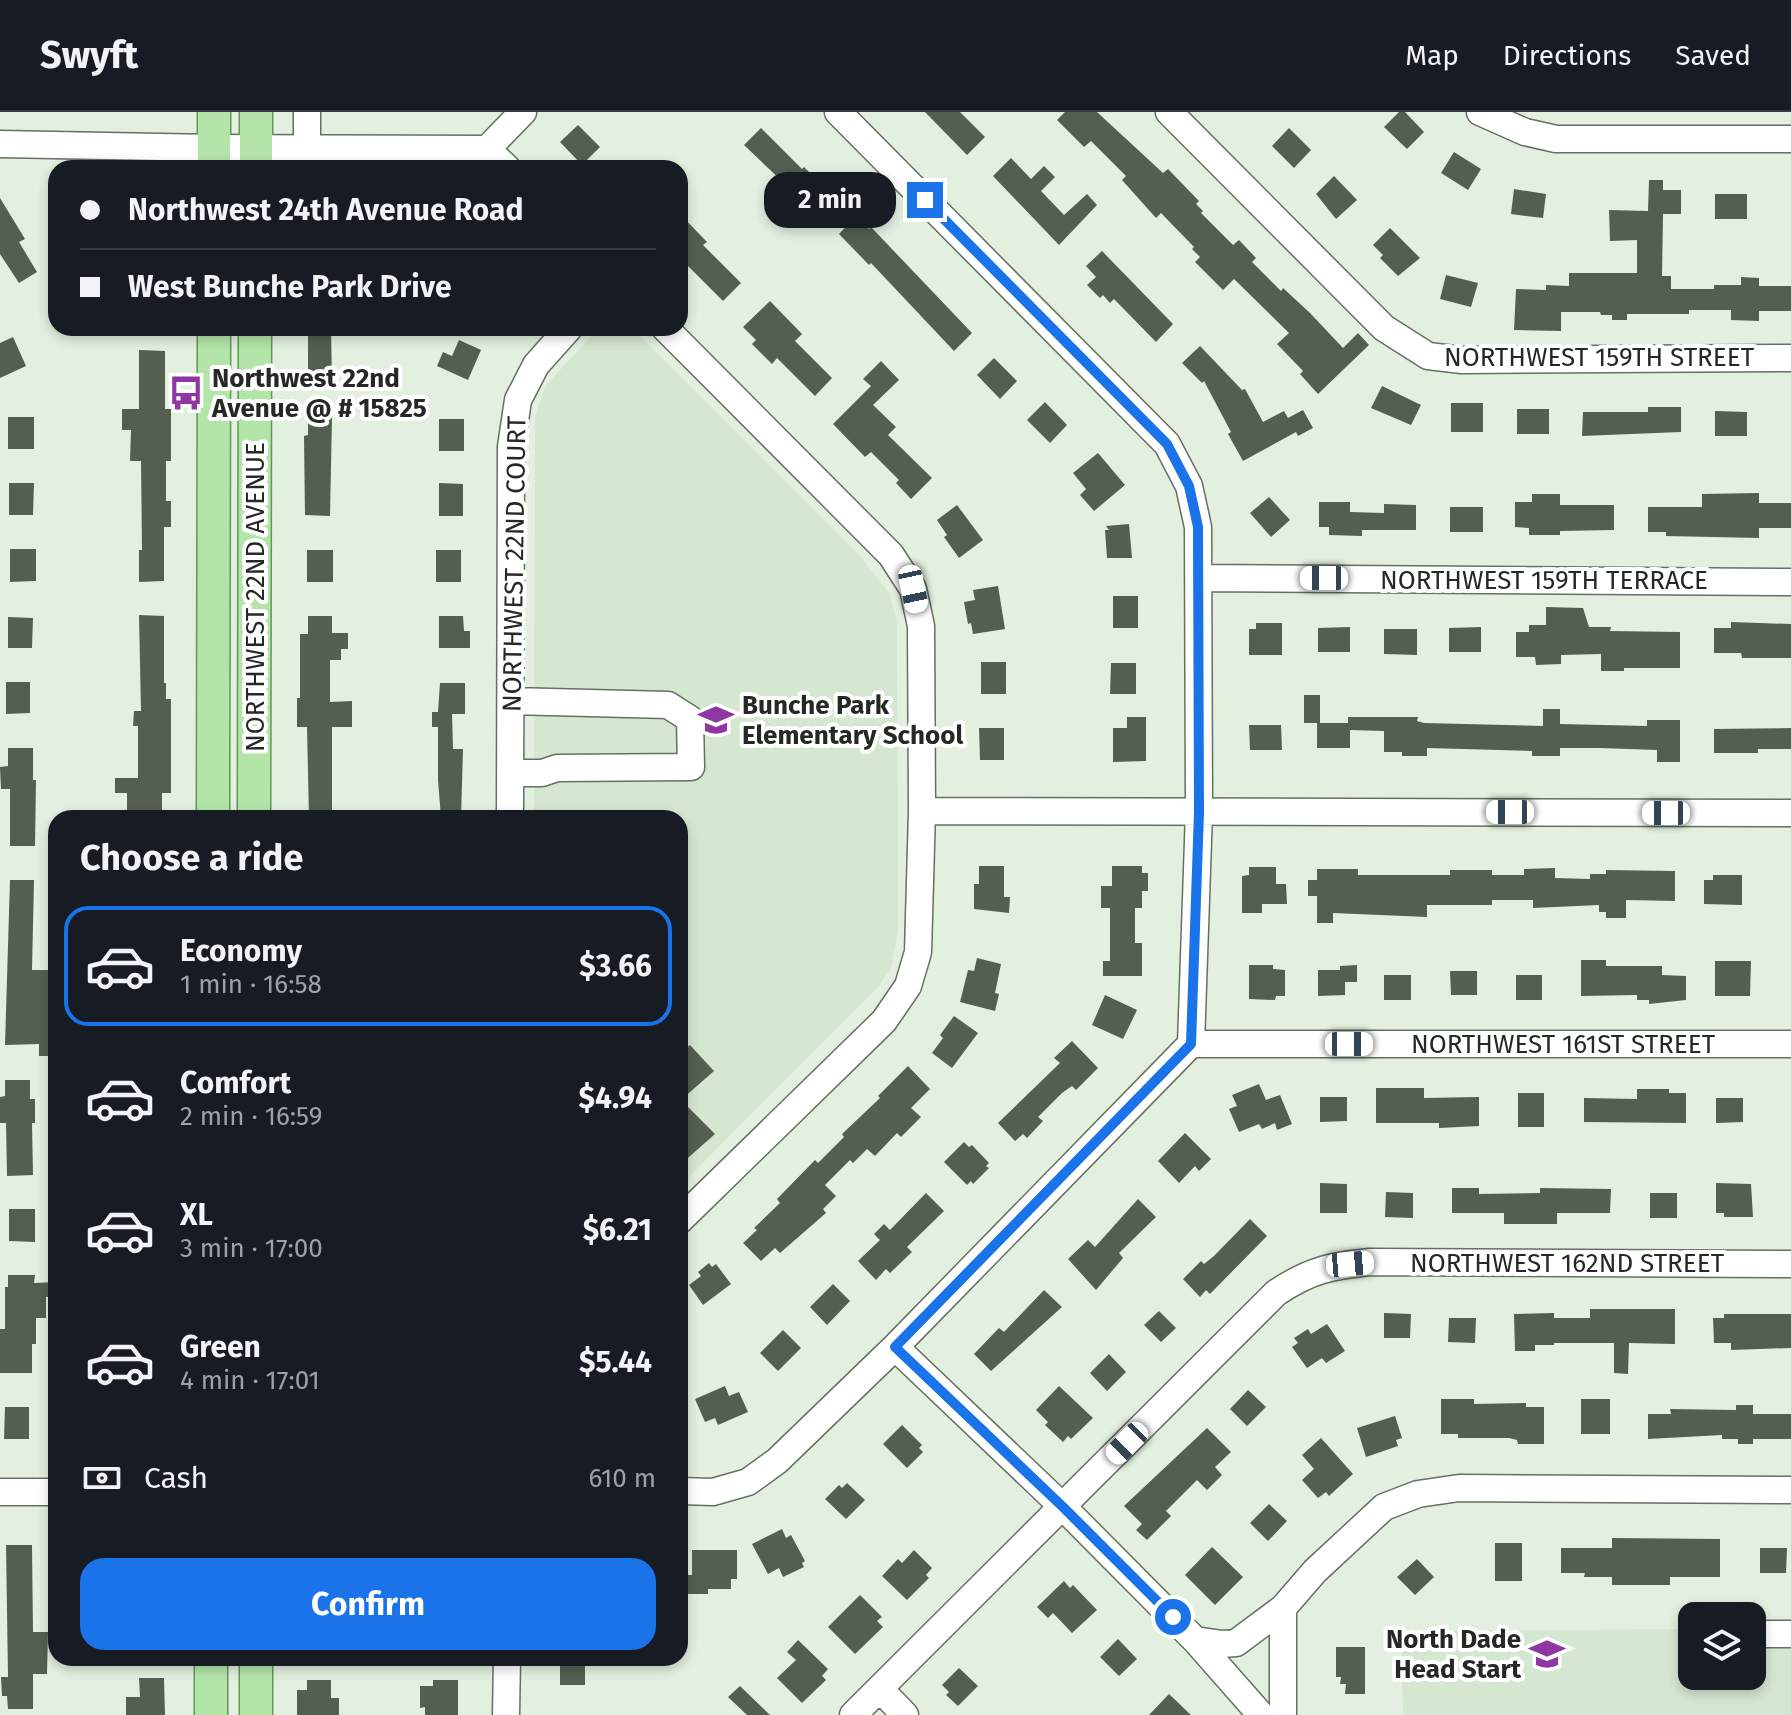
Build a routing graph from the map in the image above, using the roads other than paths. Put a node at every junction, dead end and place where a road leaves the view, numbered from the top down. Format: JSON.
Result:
{"nodes":[{"id":1,"x":214,"y":112,"type":"edge"},
{"id":2,"x":256,"y":112,"type":"edge"},
{"id":3,"x":307,"y":112,"type":"edge"},
{"id":4,"x":523,"y":112,"type":"edge"},
{"id":5,"x":838,"y":112,"type":"edge"},
{"id":6,"x":1169,"y":112,"type":"edge"},
{"id":7,"x":1480,"y":112,"type":"edge"},
{"id":8,"x":1791,"y":139,"type":"edge"},
{"id":9,"x":0,"y":144,"type":"edge"},
{"id":10,"x":487,"y":149,"type":"junction"},
{"id":11,"x":310,"y":154,"type":"edge"},
{"id":12,"x":214,"y":158,"type":"edge"},
{"id":13,"x":256,"y":158,"type":"edge"},
{"id":14,"x":499,"y":160,"type":"edge"},
{"id":15,"x":214,"y":336,"type":"edge"},
{"id":16,"x":255,"y":336,"type":"edge"},
{"id":17,"x":562,"y":336,"type":"edge"},
{"id":18,"x":673,"y":336,"type":"edge"},
{"id":19,"x":1791,"y":358,"type":"edge"},
{"id":20,"x":1200,"y":578,"type":"junction"},
{"id":21,"x":1791,"y":582,"type":"edge"},
{"id":22,"x":511,"y":701,"type":"junction"},
{"id":23,"x":510,"y":773,"type":"junction"},
{"id":24,"x":213,"y":810,"type":"edge"},
{"id":25,"x":254,"y":810,"type":"edge"},
{"id":26,"x":510,"y":810,"type":"edge"},
{"id":27,"x":922,"y":811,"type":"junction"},
{"id":28,"x":1199,"y":812,"type":"junction"},
{"id":29,"x":1791,"y":813,"type":"edge"},
{"id":30,"x":1191,"y":1044,"type":"junction"},
{"id":31,"x":1791,"y":1044,"type":"edge"},
{"id":32,"x":688,"y":1212,"type":"edge"},
{"id":33,"x":1791,"y":1264,"type":"edge"},
{"id":34,"x":895,"y":1347,"type":"junction"},
{"id":35,"x":1791,"y":1490,"type":"edge"},
{"id":36,"x":688,"y":1491,"type":"edge"},
{"id":37,"x":0,"y":1492,"type":"edge"},
{"id":38,"x":48,"y":1492,"type":"edge"},
{"id":39,"x":1063,"y":1507,"type":"junction"},
{"id":40,"x":1283,"y":1608,"type":"junction"},
{"id":41,"x":1766,"y":1634,"type":"edge"},
{"id":42,"x":1791,"y":1634,"type":"edge"},
{"id":43,"x":1244,"y":1636,"type":"junction"},
{"id":44,"x":1195,"y":1640,"type":"junction"},
{"id":45,"x":1283,"y":1644,"type":"junction"},
{"id":46,"x":211,"y":1666,"type":"edge"},
{"id":47,"x":256,"y":1666,"type":"edge"},
{"id":48,"x":507,"y":1666,"type":"edge"},
{"id":49,"x":1230,"y":1677,"type":"junction"},
{"id":50,"x":880,"y":1689,"type":"junction"},
{"id":51,"x":1271,"y":1710,"type":"edge"},
{"id":52,"x":211,"y":1715,"type":"edge"},
{"id":53,"x":256,"y":1715,"type":"edge"},
{"id":54,"x":506,"y":1715,"type":"edge"},
{"id":55,"x":853,"y":1715,"type":"edge"},
{"id":56,"x":905,"y":1715,"type":"edge"}],
"edges":[{"from":1,"to":12,"type":"main road"},
{"from":2,"to":13,"type":"main road"},
{"from":3,"to":11,"type":"street"},
{"from":4,"to":10,"type":"street"},
{"from":5,"to":20,"type":"street"},
{"from":6,"to":19,"type":"street","name":"NORTHWEST 159TH STREET"},
{"from":7,"to":8,"type":"street"},
{"from":9,"to":12,"type":"street"},
{"from":10,"to":11,"type":"street"},
{"from":10,"to":14,"type":"street"},
{"from":11,"to":13,"type":"street"},
{"from":12,"to":13,"type":"street"},
{"from":15,"to":24,"type":"main road","name":"NORTHWEST 22ND AVENUE"},
{"from":16,"to":25,"type":"main road","name":"NORTHWEST 22ND AVENUE"},
{"from":17,"to":22,"type":"street","name":"NORTHWEST 22ND COURT"},
{"from":18,"to":27,"type":"street"},
{"from":20,"to":21,"type":"street","name":"NORTHWEST 159TH TERRACE"},
{"from":20,"to":28,"type":"street"},
{"from":22,"to":23,"type":"street","name":"NORTHWEST 22ND COURT"},
{"from":22,"to":23,"type":"street"},
{"from":23,"to":26,"type":"street","name":"NORTHWEST 22ND COURT"},
{"from":27,"to":28,"type":"street"},
{"from":27,"to":32,"type":"street"},
{"from":28,"to":29,"type":"street"},
{"from":28,"to":30,"type":"street"},
{"from":30,"to":31,"type":"street","name":"NORTHWEST 161ST STREET"},
{"from":30,"to":34,"type":"street"},
{"from":33,"to":39,"type":"street","name":"NORTHWEST 162ND STREET"},
{"from":34,"to":36,"type":"street"},
{"from":34,"to":39,"type":"street"},
{"from":35,"to":40,"type":"street"},
{"from":37,"to":38,"type":"street"},
{"from":39,"to":44,"type":"street"},
{"from":39,"to":50,"type":"street","name":"NORTHWEST 162ND STREET"},
{"from":40,"to":43,"type":"street"},
{"from":40,"to":45,"type":"street"},
{"from":41,"to":42,"type":"street"},
{"from":43,"to":44,"type":"street"},
{"from":43,"to":45,"type":"street"},
{"from":43,"to":49,"type":"street"},
{"from":44,"to":49,"type":"street"},
{"from":45,"to":51,"type":"street"},
{"from":46,"to":52,"type":"main road"},
{"from":47,"to":53,"type":"main road"},
{"from":48,"to":54,"type":"street"},
{"from":49,"to":51,"type":"street"},
{"from":50,"to":55,"type":"street","name":"NORTHWEST 162ND STREET"},
{"from":50,"to":56,"type":"street"}]}
